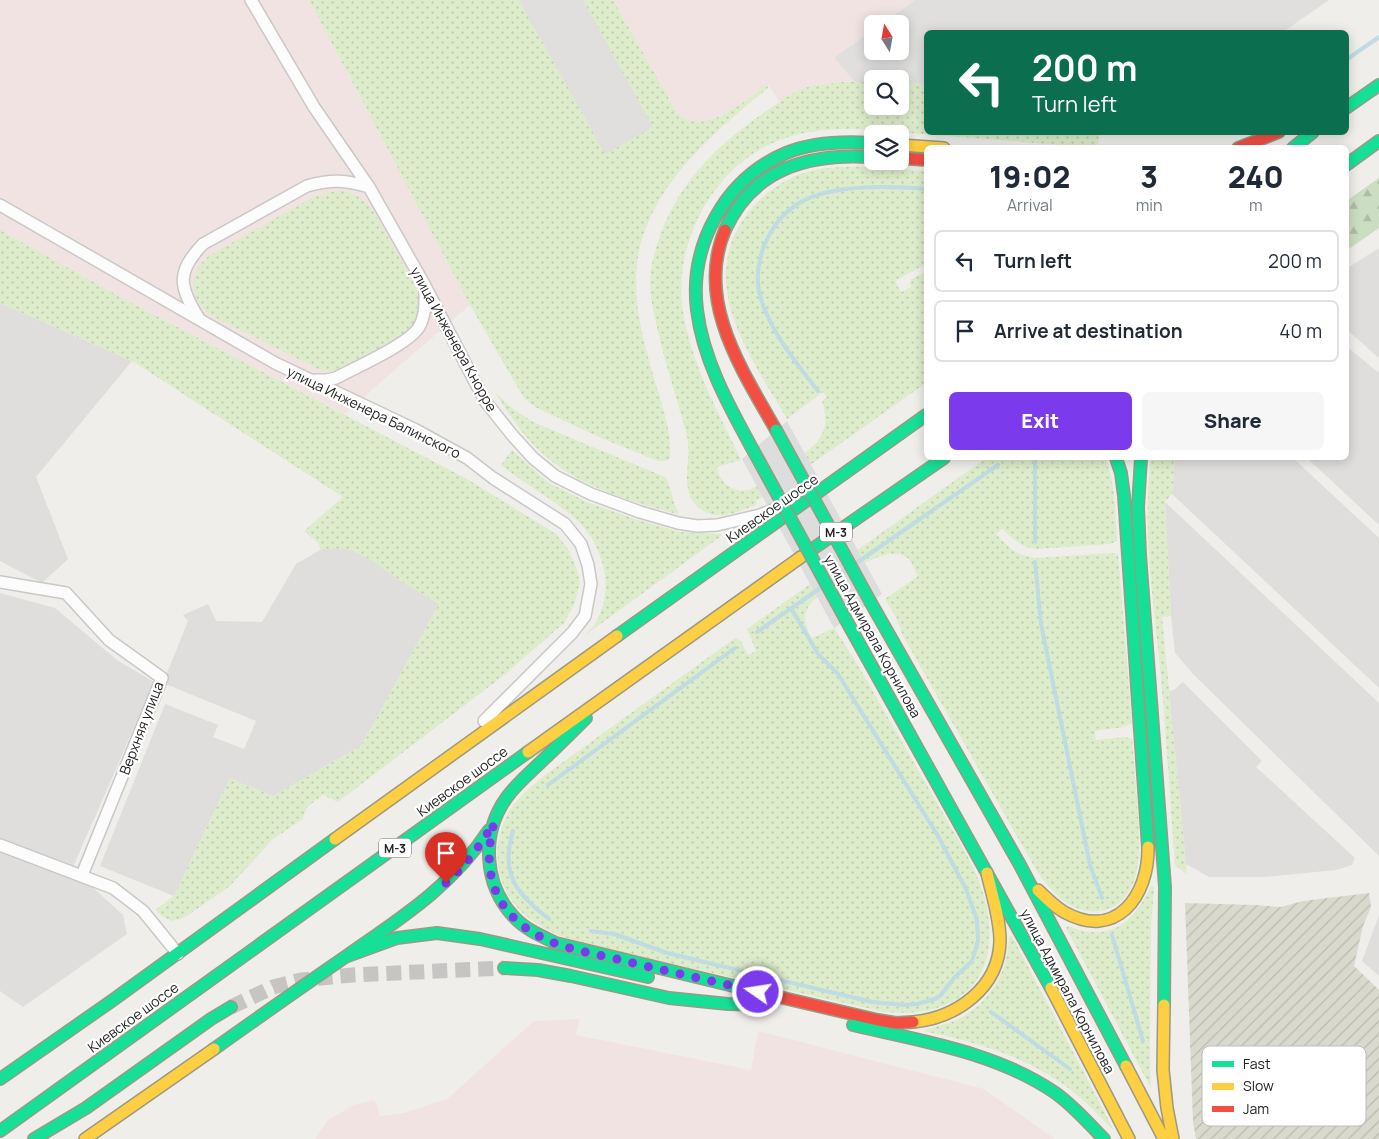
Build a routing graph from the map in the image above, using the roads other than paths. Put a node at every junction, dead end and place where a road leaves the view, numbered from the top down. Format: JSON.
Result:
{"nodes":[{"id":1,"x":251,"y":0,"type":"edge"},
{"id":2,"x":1379,"y":78,"type":"edge"},
{"id":3,"x":1379,"y":84,"type":"edge"},
{"id":4,"x":1349,"y":95,"type":"edge"},
{"id":5,"x":1349,"y":106,"type":"edge"},
{"id":6,"x":1271,"y":135,"type":"edge"},
{"id":7,"x":1309,"y":135,"type":"edge"},
{"id":8,"x":1379,"y":141,"type":"edge"},
{"id":9,"x":864,"y":143,"type":"edge"},
{"id":10,"x":1246,"y":145,"type":"edge"},
{"id":11,"x":1297,"y":145,"type":"edge"},
{"id":12,"x":909,"y":146,"type":"edge"},
{"id":13,"x":924,"y":147,"type":"edge"},
{"id":14,"x":864,"y":157,"type":"edge"},
{"id":15,"x":909,"y":159,"type":"edge"},
{"id":16,"x":924,"y":160,"type":"edge"},
{"id":17,"x":1349,"y":163,"type":"edge"},
{"id":18,"x":369,"y":187,"type":"junction"},
{"id":19,"x":0,"y":205,"type":"edge"},
{"id":20,"x":424,"y":284,"type":"junction"},
{"id":21,"x":199,"y":319,"type":"junction"},
{"id":22,"x":309,"y":379,"type":"junction"},
{"id":23,"x":924,"y":416,"type":"edge"},
{"id":24,"x":941,"y":460,"type":"edge"},
{"id":25,"x":1117,"y":460,"type":"edge"},
{"id":26,"x":1142,"y":460,"type":"edge"},
{"id":27,"x":824,"y":490,"type":"junction"},
{"id":28,"x":0,"y":582,"type":"edge"},
{"id":29,"x":617,"y":688,"type":"junction"},
{"id":30,"x":449,"y":756,"type":"junction"},
{"id":31,"x":494,"y":823,"type":"junction"},
{"id":32,"x":0,"y":845,"type":"edge"},
{"id":33,"x":1020,"y":865,"type":"junction"},
{"id":34,"x":987,"y":873,"type":"junction"},
{"id":35,"x":82,"y":875,"type":"junction"},
{"id":36,"x":178,"y":954,"type":"junction"},
{"id":37,"x":345,"y":957,"type":"junction"},
{"id":38,"x":504,"y":968,"type":"tunnel mouth"},
{"id":39,"x":770,"y":1005,"type":"junction"},
{"id":40,"x":231,"y":1007,"type":"tunnel mouth"},
{"id":41,"x":0,"y":1079,"type":"edge"},
{"id":42,"x":0,"y":1131,"type":"edge"},
{"id":43,"x":34,"y":1139,"type":"edge"},
{"id":44,"x":85,"y":1139,"type":"edge"},
{"id":45,"x":1104,"y":1139,"type":"edge"},
{"id":46,"x":1129,"y":1139,"type":"edge"},
{"id":47,"x":1164,"y":1139,"type":"edge"},
{"id":48,"x":1173,"y":1139,"type":"edge"}],
"edges":[{"from":1,"to":18,"type":"street","name":"улица Инженера Кнорре"},
{"from":2,"to":4,"type":"main road"},
{"from":3,"to":5,"type":"main road"},
{"from":6,"to":10,"type":"main road"},
{"from":7,"to":11,"type":"main road"},
{"from":8,"to":17,"type":"main road"},
{"from":9,"to":34,"type":"main road","name":"улица Адмирала Корнилова","bridge":true},
{"from":12,"to":13,"type":"main road"},
{"from":14,"to":33,"type":"main road","name":"улица Адмирала Корнилова","bridge":true},
{"from":15,"to":16,"type":"main road"},
{"from":18,"to":20,"type":"street","name":"улица Инженера Кнорре"},
{"from":18,"to":21,"type":"street"},
{"from":19,"to":21,"type":"street","name":"улица Инженера Балинского"},
{"from":20,"to":22,"type":"street"},
{"from":20,"to":27,"type":"street","name":"улица Инженера Кнорре"},
{"from":21,"to":22,"type":"street","name":"улица Инженера Балинского"},
{"from":22,"to":30,"type":"street","name":"улица Инженера Балинского"},
{"from":23,"to":27,"type":"main road","name":"Киевское шоссе"},
{"from":24,"to":29,"type":"main road","name":"Киевское шоссе","number":"М-3"},
{"from":25,"to":33,"type":"main road"},
{"from":26,"to":48,"type":"main road"},
{"from":27,"to":30,"type":"main road","name":"Киевское шоссе"},
{"from":28,"to":35,"type":"street","name":"Верхняя улица"},
{"from":29,"to":31,"type":"main road"},
{"from":29,"to":42,"type":"main road","name":"Киевское шоссе","number":"М-3"},
{"from":30,"to":36,"type":"main road","name":"Киевское шоссе"},
{"from":31,"to":34,"type":"main road"},
{"from":31,"to":37,"type":"main road"},
{"from":32,"to":35,"type":"street"},
{"from":33,"to":47,"type":"main road","name":"улица Адмирала Корнилова"},
{"from":34,"to":46,"type":"main road","name":"улица Адмирала Корнилова"},
{"from":35,"to":36,"type":"street"},
{"from":36,"to":41,"type":"main road","name":"Киевское шоссе"},
{"from":37,"to":39,"type":"main road"},
{"from":37,"to":44,"type":"main road"},
{"from":38,"to":39,"type":"main road"},
{"from":39,"to":45,"type":"main road"},
{"from":40,"to":43,"type":"main road"}]}
